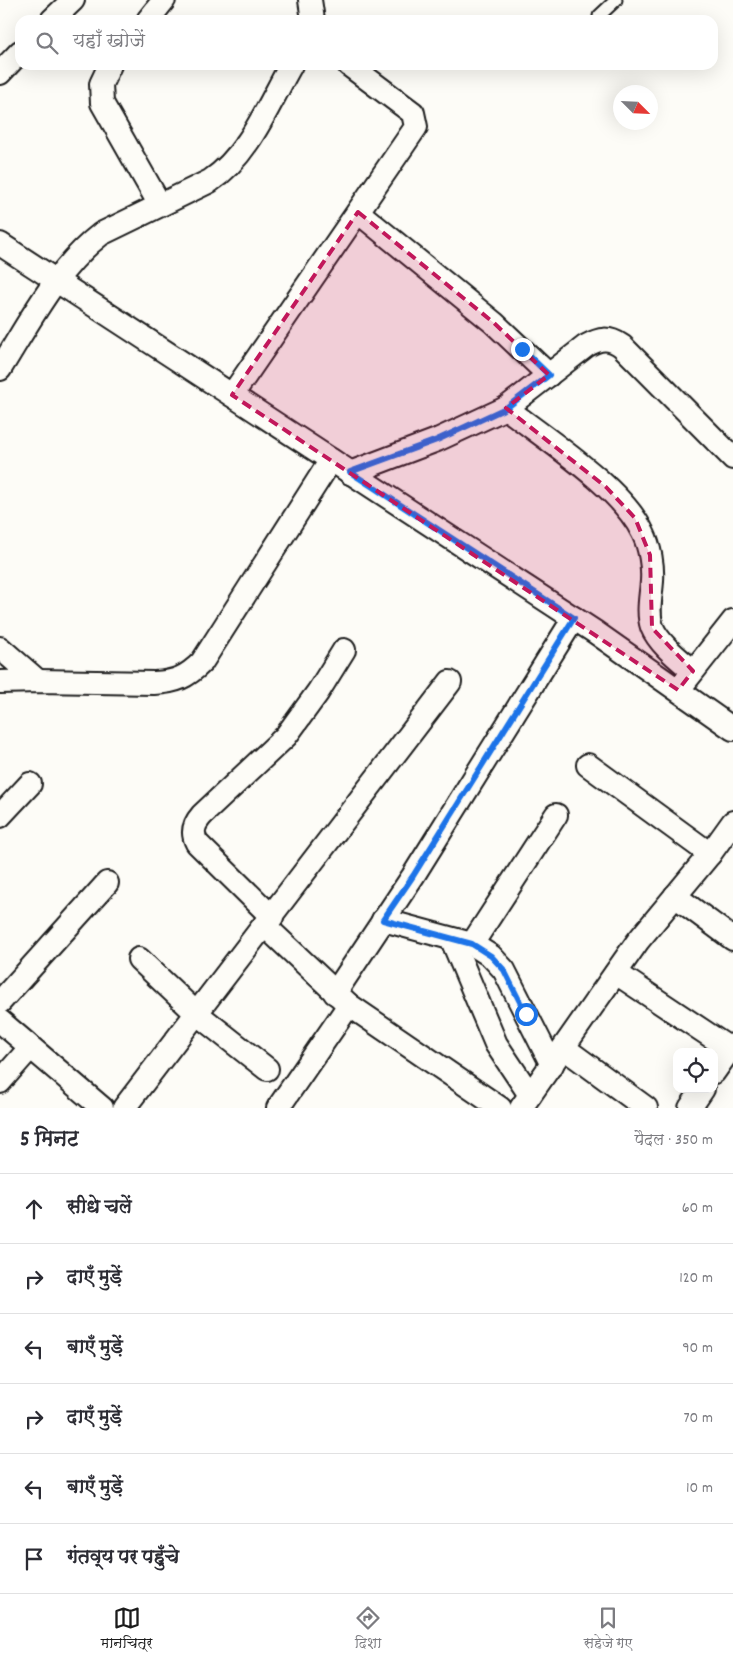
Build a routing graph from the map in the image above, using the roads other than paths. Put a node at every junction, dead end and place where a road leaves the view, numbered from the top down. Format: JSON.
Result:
{"nodes":[{"id":1,"x":73,"y":0,"type":"edge"},
{"id":2,"x":164,"y":0,"type":"edge"},
{"id":3,"x":310,"y":0,"type":"edge"},
{"id":4,"x":616,"y":0,"type":"edge"},
{"id":5,"x":57,"y":15,"type":"edge"},
{"id":6,"x":152,"y":15,"type":"edge"},
{"id":7,"x":313,"y":15,"type":"edge"},
{"id":8,"x":600,"y":15,"type":"edge"},
{"id":9,"x":15,"y":57,"type":"edge"},
{"id":10,"x":108,"y":70,"type":"edge"},
{"id":11,"x":288,"y":70,"type":"edge"},
{"id":12,"x":356,"y":70,"type":"edge"},
{"id":13,"x":0,"y":73,"type":"edge"},
{"id":14,"x":160,"y":206,"type":"junction"},
{"id":15,"x":358,"y":212,"type":"junction"},
{"id":16,"x":0,"y":244,"type":"edge"},
{"id":17,"x":56,"y":280,"type":"junction"},
{"id":18,"x":0,"y":369,"type":"edge"},
{"id":19,"x":549,"y":375,"type":"junction"},
{"id":20,"x":232,"y":395,"type":"junction"},
{"id":21,"x":506,"y":408,"type":"junction"},
{"id":22,"x":733,"y":458,"type":"edge"},
{"id":23,"x":331,"y":460,"type":"junction"},
{"id":24,"x":350,"y":472,"type":"junction"},
{"id":25,"x":574,"y":618,"type":"junction"},
{"id":26,"x":733,"y":621,"type":"edge"},
{"id":27,"x":0,"y":648,"type":"edge"},
{"id":28,"x":344,"y":650,"type":"dead end"},
{"id":29,"x":693,"y":671,"type":"junction"},
{"id":30,"x":38,"y":681,"type":"junction"},
{"id":31,"x":0,"y":682,"type":"edge"},
{"id":32,"x":450,"y":682,"type":"dead end"},
{"id":33,"x":678,"y":690,"type":"junction"},
{"id":34,"x":733,"y":730,"type":"edge"},
{"id":35,"x":588,"y":765,"type":"dead end"},
{"id":36,"x":30,"y":784,"type":"dead end"},
{"id":37,"x":556,"y":815,"type":"dead end"},
{"id":38,"x":0,"y":816,"type":"edge"},
{"id":39,"x":732,"y":826,"type":"edge"},
{"id":40,"x":710,"y":854,"type":"junction"},
{"id":41,"x":107,"y":883,"type":"dead end"},
{"id":42,"x":675,"y":896,"type":"junction"},
{"id":43,"x":383,"y":920,"type":"junction"},
{"id":44,"x":268,"y":922,"type":"junction"},
{"id":45,"x":733,"y":939,"type":"edge"},
{"id":46,"x":462,"y":942,"type":"junction"},
{"id":47,"x":139,"y":959,"type":"dead end"},
{"id":48,"x":616,"y":973,"type":"junction"},
{"id":49,"x":342,"y":999,"type":"junction"},
{"id":50,"x":0,"y":1002,"type":"edge"},
{"id":51,"x":196,"y":1013,"type":"junction"},
{"id":52,"x":0,"y":1021,"type":"edge"},
{"id":53,"x":732,"y":1047,"type":"edge"},
{"id":54,"x":30,"y":1048,"type":"junction"},
{"id":55,"x":558,"y":1056,"type":"junction"},
{"id":56,"x":718,"y":1066,"type":"edge"},
{"id":57,"x":267,"y":1069,"type":"dead end"},
{"id":58,"x":0,"y":1082,"type":"edge"},
{"id":59,"x":700,"y":1093,"type":"edge"},
{"id":60,"x":526,"y":1102,"type":"edge"},
{"id":61,"x":102,"y":1108,"type":"edge"},
{"id":62,"x":124,"y":1108,"type":"edge"},
{"id":63,"x":278,"y":1108,"type":"edge"},
{"id":64,"x":500,"y":1108,"type":"edge"},
{"id":65,"x":646,"y":1108,"type":"edge"},
{"id":66,"x":690,"y":1108,"type":"edge"}],
"edges":[{"from":1,"to":5,"type":"street"},
{"from":2,"to":6,"type":"street"},
{"from":3,"to":7,"type":"street"},
{"from":4,"to":8,"type":"lane"},
{"from":9,"to":13,"type":"street"},
{"from":10,"to":14,"type":"street"},
{"from":11,"to":14,"type":"street"},
{"from":12,"to":15,"type":"street"},
{"from":14,"to":17,"type":"street"},
{"from":15,"to":19,"type":"street"},
{"from":15,"to":20,"type":"street"},
{"from":16,"to":17,"type":"street"},
{"from":17,"to":18,"type":"street"},
{"from":17,"to":20,"type":"street"},
{"from":19,"to":21,"type":"street"},
{"from":19,"to":22,"type":"street"},
{"from":20,"to":23,"type":"street"},
{"from":21,"to":24,"type":"street"},
{"from":21,"to":29,"type":"street"},
{"from":23,"to":24,"type":"street"},
{"from":23,"to":30,"type":"street"},
{"from":24,"to":25,"type":"street"},
{"from":25,"to":33,"type":"street"},
{"from":25,"to":43,"type":"street"},
{"from":26,"to":29,"type":"street"},
{"from":27,"to":30,"type":"street"},
{"from":28,"to":44,"type":"street"},
{"from":29,"to":33,"type":"street"},
{"from":30,"to":31,"type":"street"},
{"from":32,"to":44,"type":"street"},
{"from":33,"to":34,"type":"street"},
{"from":35,"to":40,"type":"street"},
{"from":36,"to":38,"type":"street"},
{"from":37,"to":46,"type":"street"},
{"from":39,"to":40,"type":"street"},
{"from":40,"to":42,"type":"street"},
{"from":41,"to":50,"type":"street"},
{"from":42,"to":45,"type":"street"},
{"from":42,"to":48,"type":"street"},
{"from":43,"to":46,"type":"street"},
{"from":43,"to":49,"type":"street"},
{"from":44,"to":49,"type":"street"},
{"from":44,"to":51,"type":"street"},
{"from":46,"to":55,"type":"street"},
{"from":46,"to":60,"type":"street"},
{"from":47,"to":51,"type":"street"},
{"from":48,"to":53,"type":"street"},
{"from":48,"to":55,"type":"street"},
{"from":49,"to":63,"type":"street"},
{"from":49,"to":64,"type":"street"},
{"from":51,"to":57,"type":"street"},
{"from":51,"to":62,"type":"street"},
{"from":52,"to":54,"type":"street"},
{"from":53,"to":56,"type":"street"},
{"from":54,"to":58,"type":"street"},
{"from":54,"to":61,"type":"street"},
{"from":55,"to":60,"type":"street"},
{"from":55,"to":65,"type":"street"},
{"from":59,"to":66,"type":"street"}]}
